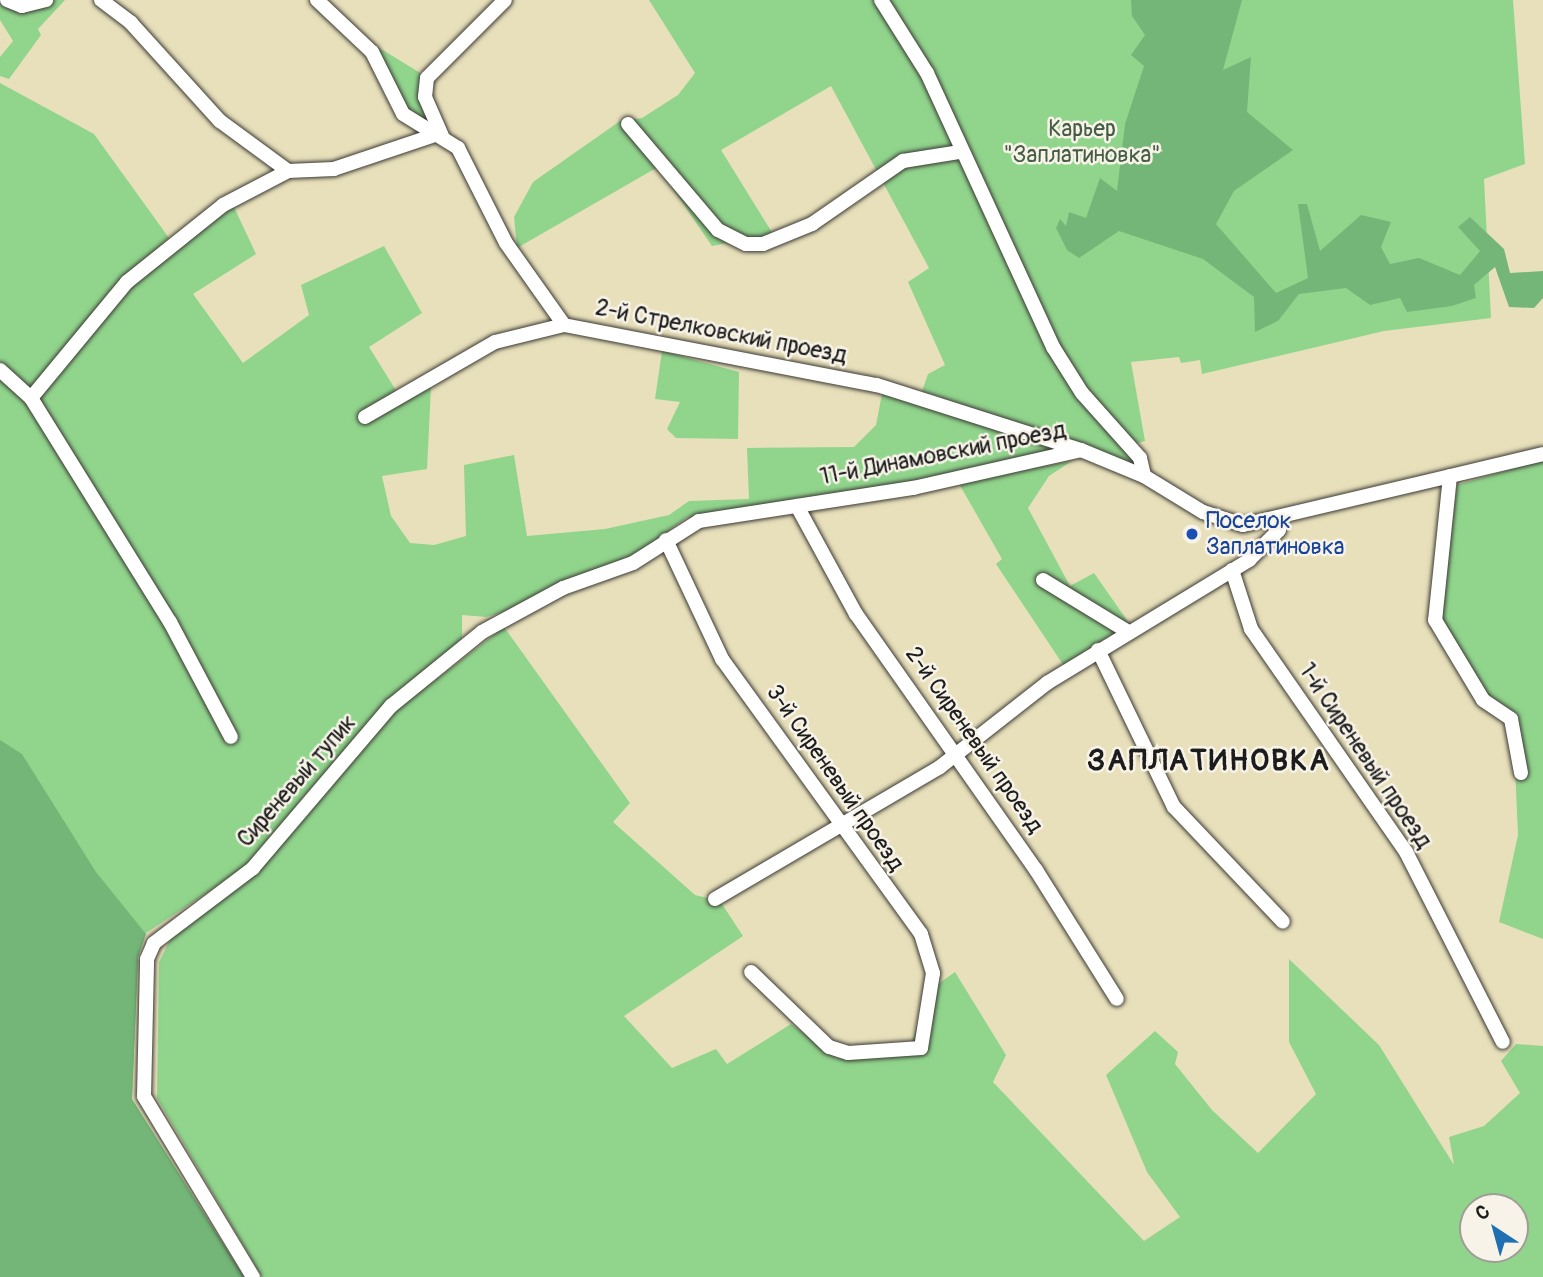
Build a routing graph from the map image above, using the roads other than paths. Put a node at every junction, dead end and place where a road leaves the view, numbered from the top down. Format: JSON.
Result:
{"nodes":[{"id":1,"x":7,"y":0,"type":"edge"},
{"id":2,"x":46,"y":0,"type":"edge"},
{"id":3,"x":101,"y":0,"type":"edge"},
{"id":4,"x":317,"y":0,"type":"edge"},
{"id":5,"x":505,"y":0,"type":"edge"},
{"id":6,"x":881,"y":0,"type":"edge"},
{"id":7,"x":628,"y":124,"type":"dead end"},
{"id":8,"x":438,"y":137,"type":"junction"},
{"id":9,"x":960,"y":152,"type":"junction"},
{"id":10,"x":288,"y":171,"type":"junction"},
{"id":11,"x":564,"y":325,"type":"junction"},
{"id":12,"x":0,"y":370,"type":"edge"},
{"id":13,"x":31,"y":398,"type":"junction"},
{"id":14,"x":365,"y":417,"type":"dead end"},
{"id":15,"x":1081,"y":450,"type":"junction"},
{"id":16,"x":1543,"y":454,"type":"edge"},
{"id":17,"x":1144,"y":476,"type":"junction"},
{"id":18,"x":1450,"y":476,"type":"junction"},
{"id":19,"x":797,"y":506,"type":"junction"},
{"id":20,"x":1280,"y":520,"type":"junction"},
{"id":21,"x":666,"y":540,"type":"junction"},
{"id":22,"x":1232,"y":570,"type":"junction"},
{"id":23,"x":1042,"y":580,"type":"dead end"},
{"id":24,"x":1127,"y":631,"type":"junction"},
{"id":25,"x":482,"y":632,"type":"joint"},
{"id":26,"x":1098,"y":650,"type":"junction"},
{"id":27,"x":231,"y":737,"type":"dead end"},
{"id":28,"x":955,"y":755,"type":"junction"},
{"id":29,"x":1521,"y":773,"type":"dead end"},
{"id":30,"x":840,"y":829,"type":"junction"},
{"id":31,"x":715,"y":899,"type":"dead end"},
{"id":32,"x":1283,"y":922,"type":"dead end"},
{"id":33,"x":751,"y":972,"type":"dead end"},
{"id":34,"x":1118,"y":999,"type":"dead end"},
{"id":35,"x":1503,"y":1042,"type":"dead end"},
{"id":36,"x":253,"y":1277,"type":"edge"}],
"edges":[{"from":1,"to":2,"type":"street"},
{"from":3,"to":10,"type":"street"},
{"from":4,"to":8,"type":"street"},
{"from":5,"to":8,"type":"street"},
{"from":6,"to":9,"type":"street"},
{"from":7,"to":9,"type":"street"},
{"from":8,"to":10,"type":"street"},
{"from":8,"to":11,"type":"street"},
{"from":9,"to":17,"type":"street"},
{"from":10,"to":13,"type":"street"},
{"from":11,"to":14,"type":"street","name":"2-й Стрелковский проезд"},
{"from":11,"to":15,"type":"street","name":"2-й Стрелковский проезд"},
{"from":12,"to":13,"type":"street"},
{"from":13,"to":27,"type":"street"},
{"from":15,"to":17,"type":"street","name":"11-й Динамовский проезд"},
{"from":15,"to":19,"type":"street","name":"11-й Динамовский проезд"},
{"from":16,"to":18,"type":"street","name":"11-й Динамовский проезд"},
{"from":17,"to":20,"type":"street","name":"11-й Динамовский проезд"},
{"from":18,"to":20,"type":"street","name":"11-й Динамовский проезд"},
{"from":18,"to":29,"type":"street"},
{"from":19,"to":21,"type":"street","name":"11-й Динамовский проезд"},
{"from":19,"to":28,"type":"street","name":"2-й Сиреневый проезд"},
{"from":20,"to":22,"type":"street"},
{"from":21,"to":25,"type":"street","name":"11-й Динамовский проезд"},
{"from":21,"to":30,"type":"street","name":"3-й Сиреневый проезд"},
{"from":22,"to":24,"type":"street"},
{"from":22,"to":35,"type":"street","name":"1-й Сиреневый проезд"},
{"from":23,"to":24,"type":"street"},
{"from":24,"to":26,"type":"street"},
{"from":25,"to":36,"type":"street","name":"Сиреневый тупик"},
{"from":26,"to":28,"type":"street"},
{"from":26,"to":32,"type":"street"},
{"from":28,"to":30,"type":"street"},
{"from":28,"to":34,"type":"street","name":"2-й Сиреневый проезд"},
{"from":30,"to":31,"type":"street"},
{"from":30,"to":33,"type":"street","name":"3-й Сиреневый проезд"}]}
